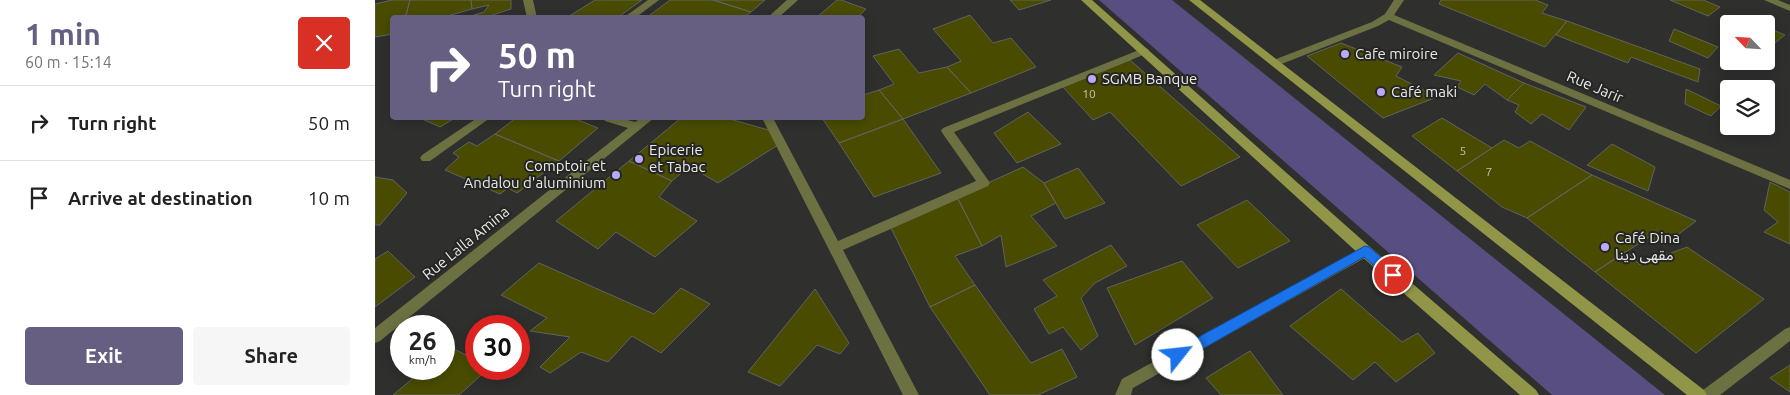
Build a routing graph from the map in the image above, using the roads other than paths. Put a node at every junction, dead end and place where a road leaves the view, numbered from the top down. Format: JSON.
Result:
{"nodes":[{"id":1,"x":528,"y":0,"type":"edge"},
{"id":2,"x":654,"y":0,"type":"edge"},
{"id":3,"x":793,"y":0,"type":"edge"},
{"id":4,"x":1086,"y":0,"type":"edge"},
{"id":5,"x":1195,"y":0,"type":"edge"},
{"id":6,"x":1399,"y":0,"type":"edge"},
{"id":7,"x":1769,"y":0,"type":"edge"},
{"id":8,"x":1790,"y":8,"type":"edge"},
{"id":9,"x":532,"y":15,"type":"edge"},
{"id":10,"x":632,"y":15,"type":"edge"},
{"id":11,"x":776,"y":15,"type":"edge"},
{"id":12,"x":1388,"y":16,"type":"junction"},
{"id":13,"x":1144,"y":52,"type":"junction"},
{"id":14,"x":1275,"y":63,"type":"junction"},
{"id":15,"x":481,"y":120,"type":"edge"},
{"id":16,"x":615,"y":120,"type":"edge"},
{"id":17,"x":646,"y":120,"type":"edge"},
{"id":18,"x":768,"y":120,"type":"edge"},
{"id":19,"x":637,"y":127,"type":"junction"},
{"id":20,"x":426,"y":158,"type":"dead end"},
{"id":21,"x":1790,"y":185,"type":"edge"},
{"id":22,"x":835,"y":248,"type":"junction"},
{"id":23,"x":1365,"y":251,"type":"junction"},
{"id":24,"x":1790,"y":333,"type":"edge"},
{"id":25,"x":375,"y":337,"type":"edge"},
{"id":26,"x":911,"y":395,"type":"edge"},
{"id":27,"x":1123,"y":395,"type":"edge"},
{"id":28,"x":1531,"y":395,"type":"edge"},
{"id":29,"x":1699,"y":395,"type":"edge"},
{"id":30,"x":1708,"y":395,"type":"edge"}],
"edges":[{"from":1,"to":9,"type":"street"},
{"from":2,"to":10,"type":"street"},
{"from":3,"to":11,"type":"street"},
{"from":4,"to":13,"type":"main road"},
{"from":5,"to":14,"type":"main road"},
{"from":6,"to":12,"type":"street"},
{"from":7,"to":8,"type":"street"},
{"from":12,"to":14,"type":"street"},
{"from":12,"to":21,"type":"street","name":"Rue Jarir"},
{"from":13,"to":22,"type":"street"},
{"from":13,"to":23,"type":"main road"},
{"from":14,"to":29,"type":"main road"},
{"from":15,"to":20,"type":"street"},
{"from":16,"to":19,"type":"street"},
{"from":17,"to":19,"type":"street","name":"Rue Lalla Amina"},
{"from":18,"to":22,"type":"street"},
{"from":19,"to":25,"type":"street","name":"Rue Lalla Amina"},
{"from":22,"to":26,"type":"street"},
{"from":23,"to":27,"type":"street"},
{"from":23,"to":28,"type":"main road"},
{"from":24,"to":30,"type":"street"}]}
